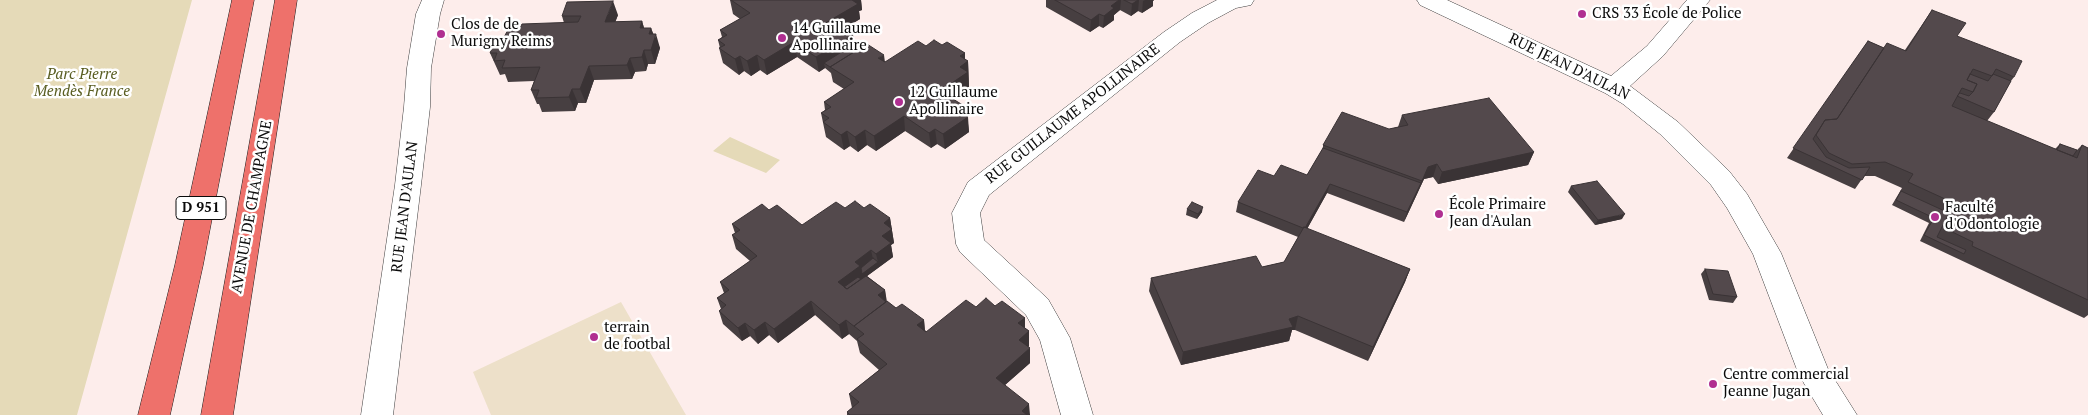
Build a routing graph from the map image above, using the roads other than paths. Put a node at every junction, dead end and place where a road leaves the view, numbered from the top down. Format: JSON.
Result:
{"nodes":[{"id":1,"x":243,"y":0,"type":"edge"},
{"id":2,"x":286,"y":0,"type":"edge"},
{"id":3,"x":433,"y":0,"type":"edge"},
{"id":4,"x":1244,"y":0,"type":"edge"},
{"id":5,"x":1428,"y":0,"type":"edge"},
{"id":6,"x":1699,"y":0,"type":"edge"},
{"id":7,"x":1614,"y":87,"type":"junction"},
{"id":8,"x":154,"y":415,"type":"edge"},
{"id":9,"x":217,"y":415,"type":"edge"},
{"id":10,"x":377,"y":415,"type":"edge"},
{"id":11,"x":1077,"y":415,"type":"edge"},
{"id":12,"x":1841,"y":415,"type":"edge"}],
"edges":[{"from":1,"to":8,"type":"main road","number":"D 951"},
{"from":2,"to":9,"type":"main road","name":"AVENUE DE CHAMPAGNE"},
{"from":3,"to":10,"type":"street","name":"RUE JEAN D'AULAN"},
{"from":4,"to":11,"type":"street","name":"RUE GUILLAUME APOLLINAIRE"},
{"from":5,"to":7,"type":"street","name":"RUE JEAN D'AULAN"},
{"from":6,"to":7,"type":"street"},
{"from":7,"to":12,"type":"street","name":"RUE JEAN D'AULAN"}]}
